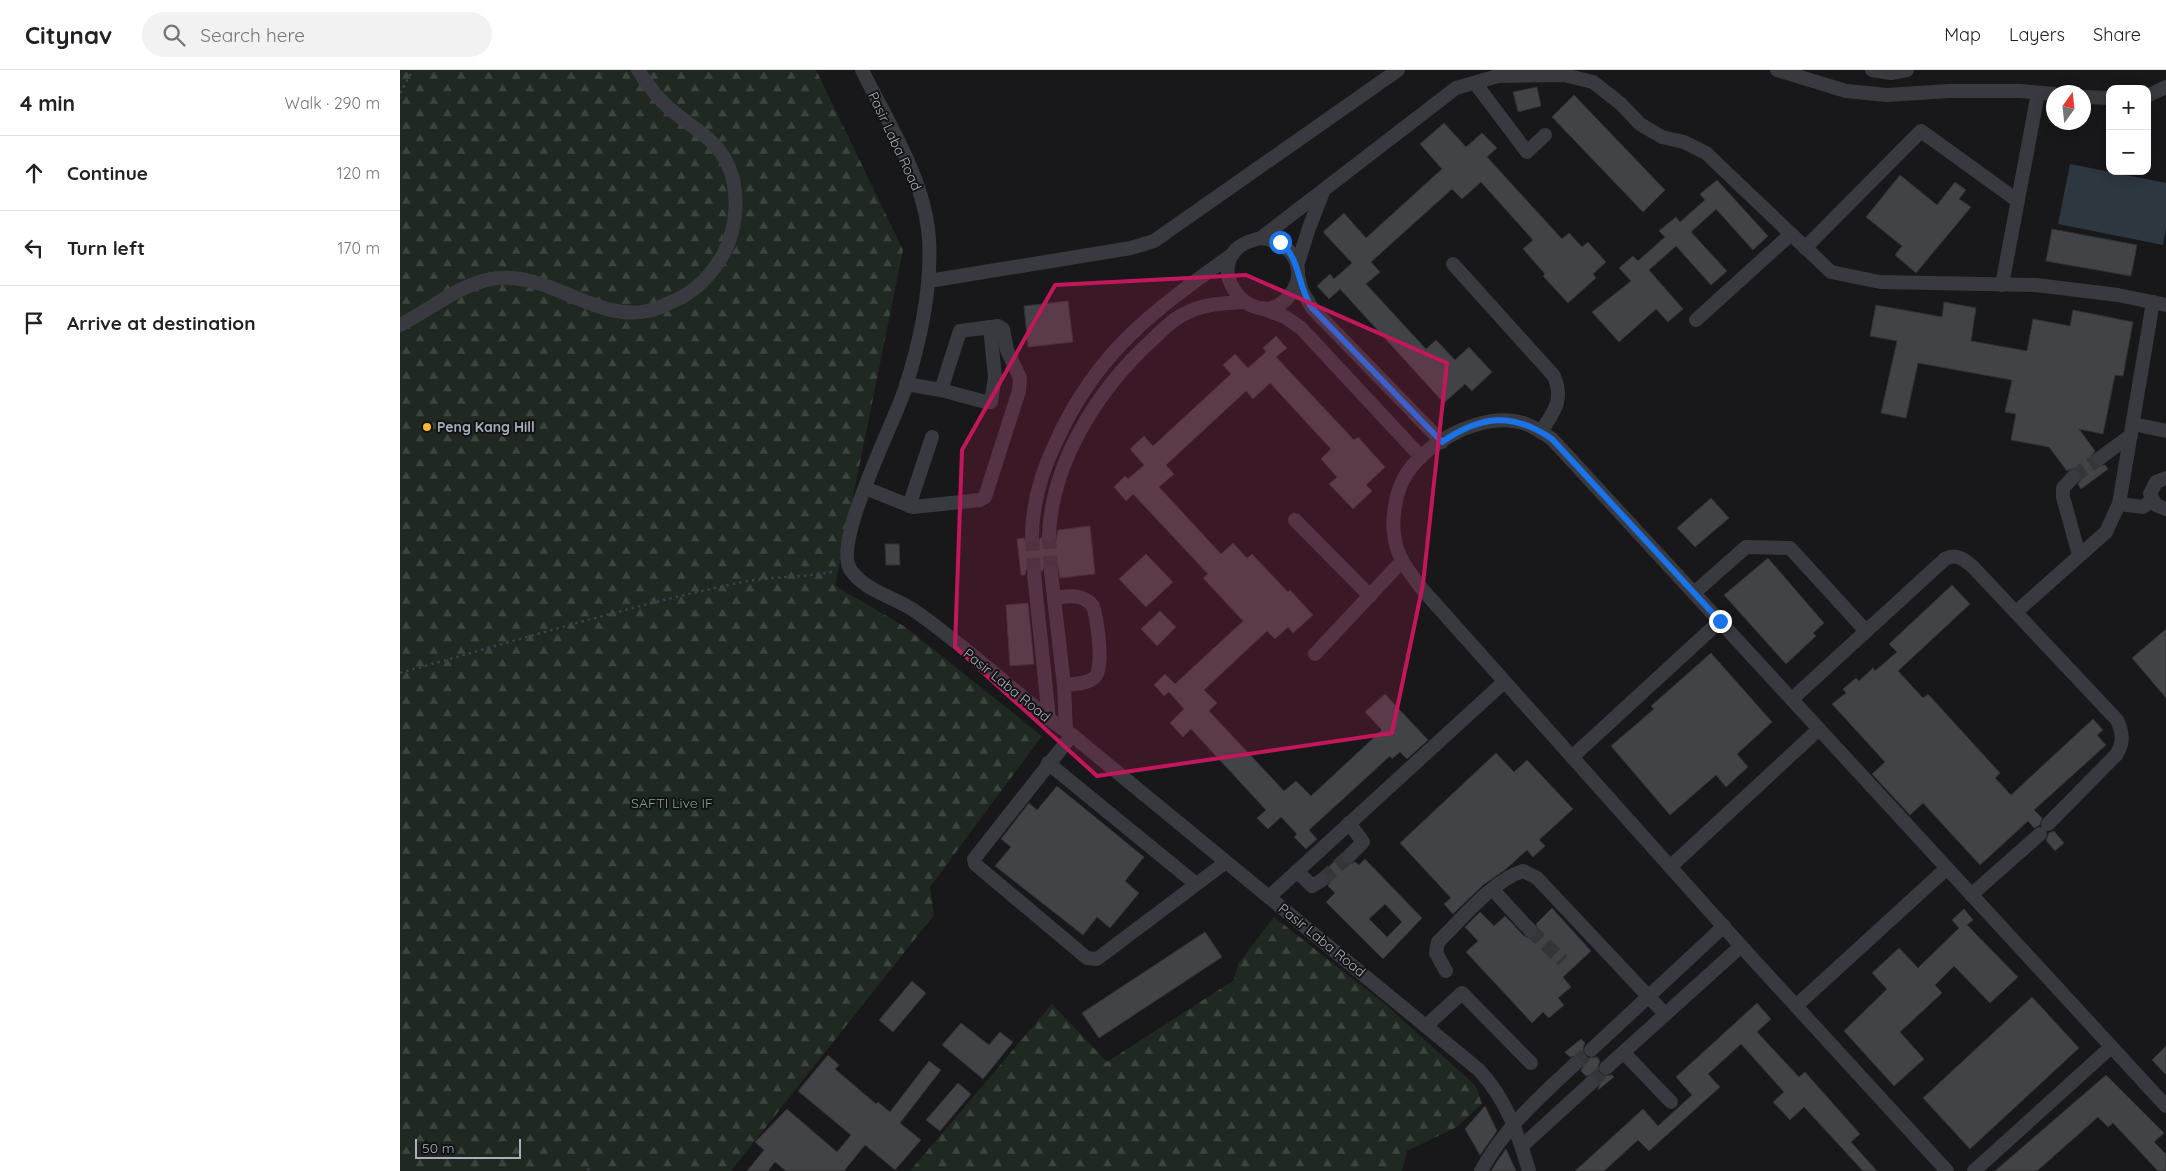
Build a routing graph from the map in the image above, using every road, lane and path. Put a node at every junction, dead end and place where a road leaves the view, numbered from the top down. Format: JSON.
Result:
{"nodes":[{"id":1,"x":413,"y":70,"type":"edge"},
{"id":2,"x":638,"y":70,"type":"edge"},
{"id":3,"x":862,"y":70,"type":"edge"},
{"id":4,"x":1398,"y":70,"type":"edge"},
{"id":5,"x":1777,"y":70,"type":"edge"},
{"id":6,"x":1872,"y":70,"type":"edge"},
{"id":7,"x":1908,"y":70,"type":"edge"},
{"id":8,"x":1476,"y":83,"type":"junction"},
{"id":9,"x":2166,"y":87,"type":"edge"},
{"id":10,"x":400,"y":93,"type":"edge"},
{"id":11,"x":2038,"y":93,"type":"junction"},
{"id":12,"x":2046,"y":94,"type":"edge"},
{"id":13,"x":2151,"y":94,"type":"edge"},
{"id":14,"x":2091,"y":97,"type":"edge"},
{"id":15,"x":2106,"y":98,"type":"edge"},
{"id":16,"x":1545,"y":135,"type":"dead end"},
{"id":17,"x":1323,"y":192,"type":"junction"},
{"id":18,"x":2018,"y":201,"type":"junction"},
{"id":19,"x":1791,"y":234,"type":"junction"},
{"id":20,"x":1261,"y":238,"type":"junction"},
{"id":21,"x":1805,"y":248,"type":"junction"},
{"id":22,"x":1233,"y":254,"type":"junction"},
{"id":23,"x":1454,"y":264,"type":"dead end"},
{"id":24,"x":1298,"y":271,"type":"junction"},
{"id":25,"x":929,"y":281,"type":"junction"},
{"id":26,"x":2002,"y":284,"type":"junction"},
{"id":27,"x":1245,"y":302,"type":"junction"},
{"id":28,"x":2159,"y":304,"type":"edge"},
{"id":29,"x":1259,"y":307,"type":"junction"},
{"id":30,"x":1696,"y":320,"type":"dead end"},
{"id":31,"x":400,"y":325,"type":"edge"},
{"id":32,"x":990,"y":327,"type":"junction"},
{"id":33,"x":906,"y":384,"type":"junction"},
{"id":34,"x":941,"y":390,"type":"junction"},
{"id":35,"x":2132,"y":430,"type":"junction"},
{"id":36,"x":2166,"y":431,"type":"edge"},
{"id":37,"x":1541,"y":432,"type":"junction"},
{"id":38,"x":932,"y":437,"type":"dead end"},
{"id":39,"x":1442,"y":442,"type":"junction"},
{"id":40,"x":1421,"y":457,"type":"junction"},
{"id":41,"x":2100,"y":458,"type":"tunnel mouth"},
{"id":42,"x":2073,"y":477,"type":"tunnel mouth"},
{"id":43,"x":2166,"y":478,"type":"edge"},
{"id":44,"x":865,"y":488,"type":"junction"},
{"id":45,"x":2152,"y":500,"type":"junction"},
{"id":46,"x":2119,"y":504,"type":"junction"},
{"id":47,"x":909,"y":506,"type":"junction"},
{"id":48,"x":2166,"y":509,"type":"edge"},
{"id":49,"x":1295,"y":520,"type":"dead end"},
{"id":50,"x":1049,"y":536,"type":"tunnel mouth"},
{"id":51,"x":1032,"y":537,"type":"tunnel mouth"},
{"id":52,"x":2079,"y":555,"type":"junction"},
{"id":53,"x":1402,"y":561,"type":"junction"},
{"id":54,"x":850,"y":569,"type":"junction"},
{"id":55,"x":1051,"y":572,"type":"tunnel mouth"},
{"id":56,"x":1034,"y":574,"type":"tunnel mouth"},
{"id":57,"x":1694,"y":593,"type":"junction"},
{"id":58,"x":1370,"y":596,"type":"junction"},
{"id":59,"x":1054,"y":598,"type":"junction"},
{"id":60,"x":2016,"y":612,"type":"junction"},
{"id":61,"x":1720,"y":621,"type":"junction"},
{"id":62,"x":1866,"y":631,"type":"junction"},
{"id":63,"x":1315,"y":654,"type":"dead end"},
{"id":64,"x":400,"y":673,"type":"edge"},
{"id":65,"x":1504,"y":682,"type":"junction"},
{"id":66,"x":1064,"y":685,"type":"junction"},
{"id":67,"x":1792,"y":700,"type":"junction"},
{"id":68,"x":1049,"y":719,"type":"junction"},
{"id":69,"x":1819,"y":728,"type":"junction"},
{"id":70,"x":1069,"y":733,"type":"junction"},
{"id":71,"x":1572,"y":757,"type":"junction"},
{"id":72,"x":1048,"y":763,"type":"junction"},
{"id":73,"x":1349,"y":823,"type":"junction"},
{"id":74,"x":1349,"y":856,"type":"tunnel mouth"},
{"id":75,"x":1226,"y":862,"type":"junction"},
{"id":76,"x":1670,"y":867,"type":"junction"},
{"id":77,"x":1947,"y":868,"type":"junction"},
{"id":78,"x":1297,"y":872,"type":"junction"},
{"id":79,"x":1322,"y":880,"type":"dead end"},
{"id":80,"x":1196,"y":884,"type":"junction"},
{"id":81,"x":1493,"y":890,"type":"junction"},
{"id":82,"x":1971,"y":895,"type":"junction"},
{"id":83,"x":1269,"y":897,"type":"junction"},
{"id":84,"x":1724,"y":926,"type":"junction"},
{"id":85,"x":1530,"y":930,"type":"tunnel mouth"},
{"id":86,"x":1741,"y":946,"type":"junction"},
{"id":87,"x":1446,"y":971,"type":"dead end"},
{"id":88,"x":1647,"y":995,"type":"junction"},
{"id":89,"x":1796,"y":1006,"type":"junction"},
{"id":90,"x":1666,"y":1014,"type":"junction"},
{"id":91,"x":1426,"y":1026,"type":"junction"},
{"id":92,"x":2111,"y":1047,"type":"junction"},
{"id":93,"x":1591,"y":1050,"type":"tunnel mouth"},
{"id":94,"x":1624,"y":1053,"type":"junction"},
{"id":95,"x":1531,"y":1063,"type":"dead end"},
{"id":96,"x":1575,"y":1064,"type":"tunnel mouth"},
{"id":97,"x":1606,"y":1068,"type":"tunnel mouth"},
{"id":98,"x":1591,"y":1082,"type":"tunnel mouth"},
{"id":99,"x":1671,"y":1102,"type":"dead end"},
{"id":100,"x":2166,"y":1106,"type":"edge"},
{"id":101,"x":1513,"y":1124,"type":"junction"},
{"id":102,"x":1522,"y":1146,"type":"junction"},
{"id":103,"x":1481,"y":1171,"type":"edge"},
{"id":104,"x":1529,"y":1171,"type":"edge"},
{"id":105,"x":1946,"y":1171,"type":"edge"},
{"id":106,"x":1974,"y":1171,"type":"edge"}],
"edges":[{"from":1,"to":10,"type":"path"},
{"from":2,"to":31,"type":"street"},
{"from":3,"to":25,"type":"street","name":"Pasir Laba Road"},
{"from":4,"to":25,"type":"street"},
{"from":5,"to":11,"type":"street"},
{"from":6,"to":7,"type":"street"},
{"from":8,"to":16,"type":"street"},
{"from":8,"to":17,"type":"street"},
{"from":8,"to":19,"type":"street"},
{"from":9,"to":13,"type":"street"},
{"from":11,"to":12,"type":"street"},
{"from":11,"to":18,"type":"street"},
{"from":14,"to":15,"type":"street"},
{"from":17,"to":20,"type":"street"},
{"from":17,"to":24,"type":"street"},
{"from":18,"to":21,"type":"street"},
{"from":18,"to":26,"type":"street"},
{"from":19,"to":21,"type":"street"},
{"from":19,"to":30,"type":"street"},
{"from":20,"to":22,"type":"street"},
{"from":20,"to":24,"type":"street"},
{"from":21,"to":26,"type":"street"},
{"from":22,"to":27,"type":"street"},
{"from":22,"to":51,"type":"street"},
{"from":23,"to":37,"type":"street"},
{"from":24,"to":29,"type":"street"},
{"from":24,"to":39,"type":"street"},
{"from":25,"to":33,"type":"street","name":"Pasir Laba Road"},
{"from":26,"to":28,"type":"street"},
{"from":27,"to":29,"type":"street"},
{"from":27,"to":50,"type":"street"},
{"from":28,"to":35,"type":"street"},
{"from":29,"to":40,"type":"street"},
{"from":32,"to":34,"type":"street"},
{"from":32,"to":34,"type":"street"},
{"from":32,"to":47,"type":"street"},
{"from":33,"to":34,"type":"street"},
{"from":33,"to":44,"type":"street","name":"Pasir Laba Road"},
{"from":35,"to":36,"type":"street"},
{"from":35,"to":41,"type":"street"},
{"from":35,"to":46,"type":"street"},
{"from":37,"to":39,"type":"street"},
{"from":37,"to":57,"type":"street"},
{"from":38,"to":47,"type":"street"},
{"from":39,"to":40,"type":"street"},
{"from":40,"to":53,"type":"street"},
{"from":42,"to":52,"type":"street"},
{"from":43,"to":45,"type":"street"},
{"from":44,"to":47,"type":"street"},
{"from":44,"to":54,"type":"street","name":"Pasir Laba Road"},
{"from":45,"to":46,"type":"street"},
{"from":45,"to":48,"type":"street"},
{"from":46,"to":52,"type":"street"},
{"from":49,"to":58,"type":"street"},
{"from":52,"to":60,"type":"street"},
{"from":53,"to":58,"type":"street"},
{"from":53,"to":65,"type":"street"},
{"from":54,"to":64,"type":"path"},
{"from":54,"to":68,"type":"street","name":"Pasir Laba Road"},
{"from":55,"to":59,"type":"street"},
{"from":56,"to":68,"type":"street"},
{"from":57,"to":61,"type":"street"},
{"from":57,"to":62,"type":"street"},
{"from":58,"to":63,"type":"street"},
{"from":59,"to":66,"type":"street"},
{"from":59,"to":66,"type":"street"},
{"from":60,"to":62,"type":"street"},
{"from":60,"to":82,"type":"street"},
{"from":61,"to":67,"type":"street"},
{"from":61,"to":71,"type":"street"},
{"from":62,"to":67,"type":"street"},
{"from":65,"to":71,"type":"street"},
{"from":65,"to":73,"type":"street"},
{"from":66,"to":70,"type":"street"},
{"from":67,"to":69,"type":"street"},
{"from":68,"to":70,"type":"street","name":"Pasir Laba Road"},
{"from":69,"to":76,"type":"street"},
{"from":69,"to":77,"type":"street"},
{"from":70,"to":72,"type":"street"},
{"from":70,"to":75,"type":"street","name":"Pasir Laba Road"},
{"from":71,"to":76,"type":"street"},
{"from":72,"to":80,"type":"street"},
{"from":72,"to":80,"type":"street"},
{"from":73,"to":74,"type":"street"},
{"from":73,"to":78,"type":"street"},
{"from":75,"to":80,"type":"street"},
{"from":75,"to":83,"type":"street","name":"Pasir Laba Road"},
{"from":76,"to":84,"type":"street"},
{"from":77,"to":82,"type":"street"},
{"from":77,"to":89,"type":"street"},
{"from":78,"to":79,"type":"street"},
{"from":78,"to":83,"type":"street"},
{"from":81,"to":85,"type":"street"},
{"from":81,"to":87,"type":"street"},
{"from":81,"to":88,"type":"street"},
{"from":82,"to":92,"type":"street"},
{"from":83,"to":91,"type":"street","name":"Pasir Laba Road"},
{"from":84,"to":86,"type":"street"},
{"from":84,"to":88,"type":"street"},
{"from":86,"to":89,"type":"street"},
{"from":86,"to":90,"type":"street"},
{"from":88,"to":90,"type":"street"},
{"from":88,"to":93,"type":"street"},
{"from":89,"to":105,"type":"street"},
{"from":90,"to":94,"type":"street"},
{"from":91,"to":95,"type":"street"},
{"from":91,"to":101,"type":"street","name":"Pasir Laba Road"},
{"from":92,"to":100,"type":"street"},
{"from":92,"to":106,"type":"street"},
{"from":94,"to":97,"type":"street"},
{"from":94,"to":99,"type":"street"},
{"from":96,"to":101,"type":"street"},
{"from":98,"to":102,"type":"street"},
{"from":101,"to":102,"type":"street","name":"Pasir Laba Road"},
{"from":101,"to":103,"type":"street"},
{"from":102,"to":104,"type":"street","name":"Pasir Laba Road"}]}
